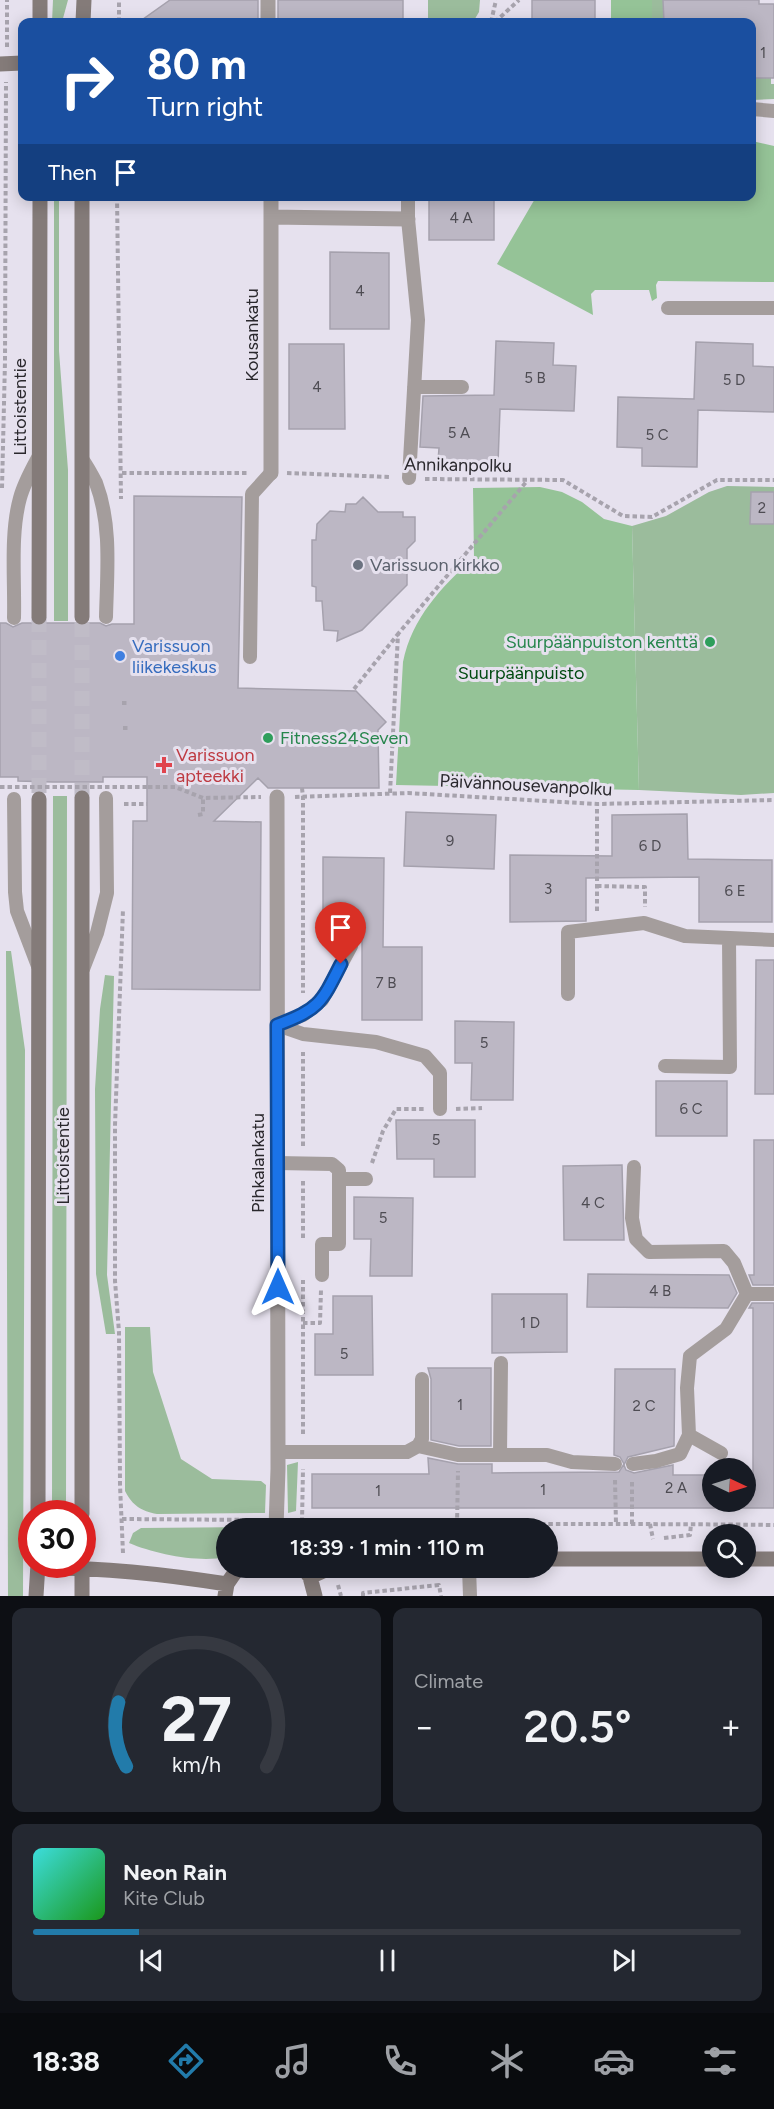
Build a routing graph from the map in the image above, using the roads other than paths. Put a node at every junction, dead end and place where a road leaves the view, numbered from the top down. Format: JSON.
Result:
{"nodes":[{"id":1,"x":40,"y":0,"type":"edge"},
{"id":2,"x":84,"y":0,"type":"edge"},
{"id":3,"x":268,"y":0,"type":"edge"},
{"id":4,"x":40,"y":18,"type":"edge"},
{"id":5,"x":83,"y":18,"type":"edge"},
{"id":6,"x":268,"y":18,"type":"edge"},
{"id":7,"x":18,"y":63,"type":"edge"},
{"id":8,"x":3,"y":64,"type":"edge"},
{"id":9,"x":756,"y":109,"type":"edge"},
{"id":10,"x":774,"y":111,"type":"edge"},
{"id":11,"x":40,"y":201,"type":"edge"},
{"id":12,"x":82,"y":201,"type":"edge"},
{"id":13,"x":271,"y":201,"type":"edge"},
{"id":14,"x":408,"y":201,"type":"edge"},
{"id":15,"x":271,"y":217,"type":"junction"},
{"id":16,"x":408,"y":219,"type":"junction"},
{"id":17,"x":668,"y":308,"type":"dead end"},
{"id":18,"x":774,"y":308,"type":"edge"},
{"id":19,"x":414,"y":387,"type":"junction"},
{"id":20,"x":462,"y":387,"type":"dead end"},
{"id":21,"x":39,"y":456,"type":"junction"},
{"id":22,"x":82,"y":459,"type":"junction"},
{"id":23,"x":271,"y":472,"type":"joint"},
{"id":24,"x":409,"y":478,"type":"road end"},
{"id":25,"x":39,"y":617,"type":"tunnel mouth"},
{"id":26,"x":82,"y":617,"type":"tunnel mouth"},
{"id":27,"x":106,"y":617,"type":"dead end"},
{"id":28,"x":14,"y":618,"type":"dead end"},
{"id":29,"x":250,"y":657,"type":"dead end"},
{"id":30,"x":278,"y":797,"type":"road end"},
{"id":31,"x":82,"y":798,"type":"tunnel mouth"},
{"id":32,"x":106,"y":798,"type":"dead end"},
{"id":33,"x":15,"y":799,"type":"dead end"},
{"id":34,"x":39,"y":799,"type":"tunnel mouth"},
{"id":35,"x":729,"y":938,"type":"junction"},
{"id":36,"x":774,"y":940,"type":"edge"},
{"id":37,"x":351,"y":946,"type":"dead end"},
{"id":38,"x":39,"y":970,"type":"junction"},
{"id":39,"x":82,"y":971,"type":"junction"},
{"id":40,"x":568,"y":994,"type":"dead end"},
{"id":41,"x":277,"y":1025,"type":"junction"},
{"id":42,"x":665,"y":1066,"type":"dead end"},
{"id":43,"x":440,"y":1109,"type":"road end"},
{"id":44,"x":277,"y":1163,"type":"junction"},
{"id":45,"x":634,"y":1167,"type":"dead end"},
{"id":46,"x":339,"y":1179,"type":"junction"},
{"id":47,"x":366,"y":1179,"type":"road end"},
{"id":48,"x":322,"y":1275,"type":"road end"},
{"id":49,"x":747,"y":1294,"type":"junction"},
{"id":50,"x":774,"y":1294,"type":"edge"},
{"id":51,"x":501,"y":1363,"type":"dead end"},
{"id":52,"x":422,"y":1378,"type":"dead end"},
{"id":53,"x":689,"y":1435,"type":"junction"},
{"id":54,"x":418,"y":1446,"type":"junction"},
{"id":55,"x":278,"y":1452,"type":"junction"},
{"id":56,"x":721,"y":1453,"type":"dead end"},
{"id":57,"x":501,"y":1455,"type":"junction"},
{"id":58,"x":615,"y":1464,"type":"road end"},
{"id":59,"x":633,"y":1464,"type":"road end"},
{"id":60,"x":38,"y":1500,"type":"edge"},
{"id":61,"x":82,"y":1500,"type":"edge"},
{"id":62,"x":272,"y":1518,"type":"edge"},
{"id":63,"x":558,"y":1559,"type":"edge"},
{"id":64,"x":702,"y":1559,"type":"edge"},
{"id":65,"x":756,"y":1559,"type":"edge"},
{"id":66,"x":774,"y":1559,"type":"edge"},
{"id":67,"x":96,"y":1567,"type":"edge"},
{"id":68,"x":37,"y":1578,"type":"edge"},
{"id":69,"x":82,"y":1578,"type":"edge"},
{"id":70,"x":308,"y":1578,"type":"edge"},
{"id":71,"x":469,"y":1578,"type":"edge"},
{"id":72,"x":226,"y":1590,"type":"edge"},
{"id":73,"x":36,"y":1596,"type":"edge"},
{"id":74,"x":82,"y":1596,"type":"edge"},
{"id":75,"x":315,"y":1596,"type":"edge"},
{"id":76,"x":470,"y":1596,"type":"edge"}],
"edges":[{"from":1,"to":4,"type":"main road"},
{"from":2,"to":5,"type":"main road"},
{"from":3,"to":6,"type":"street"},
{"from":7,"to":8,"type":"main road"},
{"from":9,"to":10,"type":"lane"},
{"from":11,"to":21,"type":"main road","name":"Littoistentie"},
{"from":12,"to":22,"type":"main road"},
{"from":13,"to":15,"type":"street","name":"Kousankatu"},
{"from":14,"to":16,"type":"lane"},
{"from":15,"to":16,"type":"street"},
{"from":15,"to":23,"type":"street","name":"Kousankatu"},
{"from":16,"to":19,"type":"lane"},
{"from":17,"to":18,"type":"lane"},
{"from":19,"to":20,"type":"lane"},
{"from":19,"to":24,"type":"lane"},
{"from":21,"to":25,"type":"main road","name":"Littoistentie"},
{"from":21,"to":28,"type":"lane"},
{"from":22,"to":26,"type":"main road"},
{"from":22,"to":27,"type":"lane"},
{"from":23,"to":29,"type":"lane"},
{"from":30,"to":41,"type":"street","name":"Pihkalankatu"},
{"from":31,"to":39,"type":"main road","name":"Littoistentie"},
{"from":32,"to":39,"type":"lane"},
{"from":33,"to":38,"type":"lane"},
{"from":34,"to":38,"type":"main road","name":"Littoistentie"},
{"from":35,"to":36,"type":"lane"},
{"from":35,"to":40,"type":"lane"},
{"from":35,"to":42,"type":"lane"},
{"from":37,"to":41,"type":"lane"},
{"from":38,"to":60,"type":"main road","name":"Littoistentie"},
{"from":39,"to":61,"type":"main road","name":"Littoistentie"},
{"from":41,"to":43,"type":"lane"},
{"from":41,"to":44,"type":"street","name":"Pihkalankatu"},
{"from":44,"to":46,"type":"lane"},
{"from":44,"to":55,"type":"street","name":"Pihkalankatu"},
{"from":45,"to":49,"type":"lane"},
{"from":46,"to":47,"type":"lane"},
{"from":46,"to":48,"type":"lane"},
{"from":49,"to":50,"type":"lane"},
{"from":49,"to":53,"type":"lane"},
{"from":51,"to":57,"type":"lane"},
{"from":52,"to":54,"type":"lane"},
{"from":53,"to":56,"type":"lane"},
{"from":53,"to":59,"type":"lane"},
{"from":54,"to":55,"type":"lane"},
{"from":54,"to":57,"type":"lane"},
{"from":55,"to":62,"type":"street","name":"Pihkalankatu"},
{"from":57,"to":58,"type":"lane"},
{"from":63,"to":64,"type":"main road"},
{"from":65,"to":66,"type":"main road"},
{"from":67,"to":72,"type":"main road"},
{"from":68,"to":73,"type":"main road"},
{"from":69,"to":74,"type":"main road"},
{"from":70,"to":75,"type":"main road"},
{"from":71,"to":76,"type":"lane"}]}
